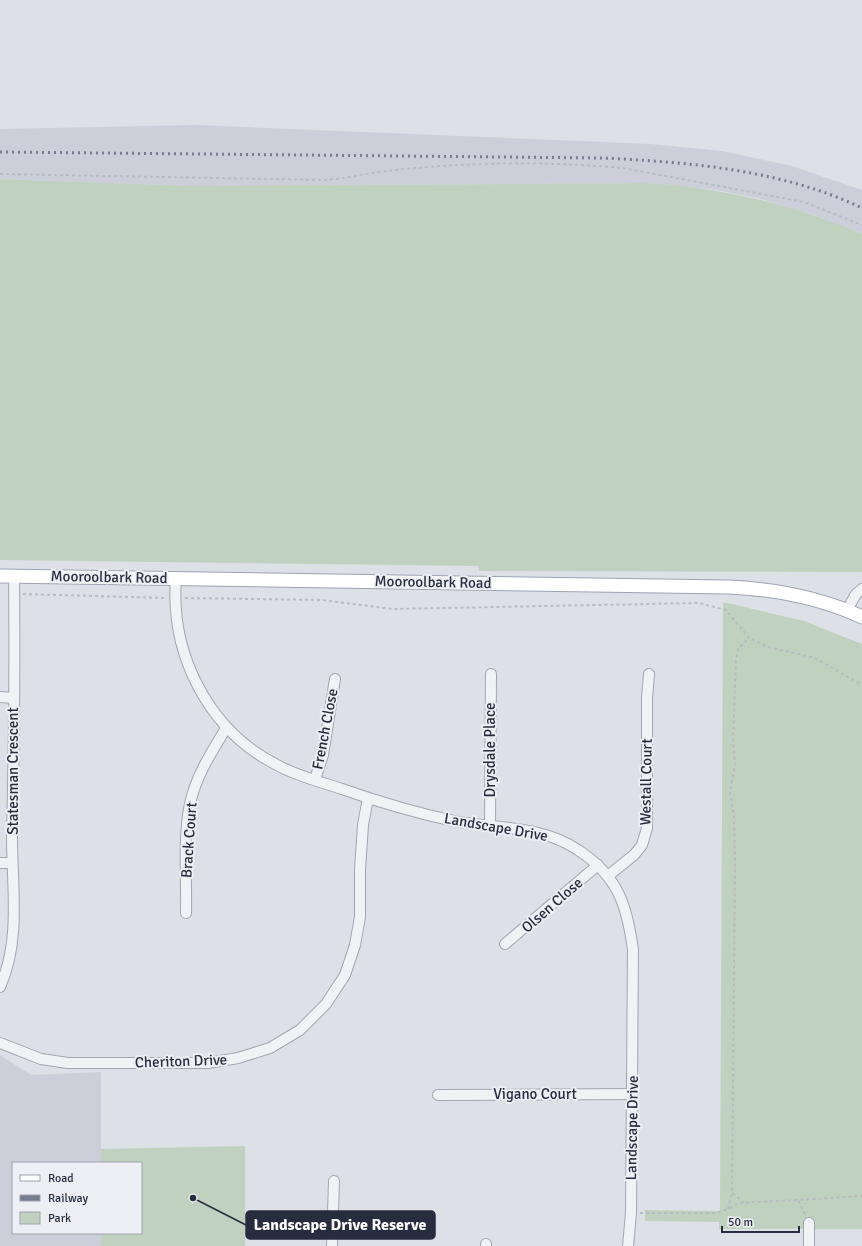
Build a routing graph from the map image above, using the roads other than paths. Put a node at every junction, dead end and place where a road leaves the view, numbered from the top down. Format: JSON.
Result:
{"nodes":[{"id":1,"x":0,"y":576,"type":"edge"},
{"id":2,"x":14,"y":576,"type":"junction"},
{"id":3,"x":176,"y":578,"type":"junction"},
{"id":4,"x":862,"y":589,"type":"edge"},
{"id":5,"x":847,"y":610,"type":"junction"},
{"id":6,"x":862,"y":617,"type":"edge"},
{"id":7,"x":491,"y":674,"type":"dead end"},
{"id":8,"x":649,"y":674,"type":"dead end"},
{"id":9,"x":335,"y":679,"type":"dead end"},
{"id":10,"x":0,"y":697,"type":"edge"},
{"id":11,"x":14,"y":698,"type":"junction"},
{"id":12,"x":226,"y":728,"type":"junction"},
{"id":13,"x":315,"y":779,"type":"junction"},
{"id":14,"x":368,"y":798,"type":"junction"},
{"id":15,"x":490,"y":826,"type":"junction"},
{"id":16,"x":0,"y":863,"type":"edge"},
{"id":17,"x":12,"y":863,"type":"junction"},
{"id":18,"x":598,"y":865,"type":"junction"},
{"id":19,"x":609,"y":875,"type":"junction"},
{"id":20,"x":186,"y":913,"type":"dead end"},
{"id":21,"x":506,"y":944,"type":"dead end"},
{"id":22,"x":0,"y":987,"type":"edge"},
{"id":23,"x":0,"y":1043,"type":"edge"},
{"id":24,"x":632,"y":1094,"type":"junction"},
{"id":25,"x":438,"y":1095,"type":"dead end"},
{"id":26,"x":334,"y":1181,"type":"dead end"},
{"id":27,"x":809,"y":1223,"type":"road end"},
{"id":28,"x":332,"y":1246,"type":"edge"},
{"id":29,"x":628,"y":1246,"type":"edge"},
{"id":30,"x":809,"y":1246,"type":"edge"}],
"edges":[{"from":1,"to":2,"type":"main road","name":"Mooroolbark Road"},
{"from":2,"to":3,"type":"main road","name":"Mooroolbark Road"},
{"from":2,"to":11,"type":"street","name":"Statesman Crescent"},
{"from":3,"to":5,"type":"main road","name":"Mooroolbark Road"},
{"from":3,"to":12,"type":"street","name":"Landscape Drive"},
{"from":4,"to":5,"type":"street"},
{"from":5,"to":6,"type":"main road","name":"Mooroolbark Road"},
{"from":7,"to":15,"type":"street","name":"Drysdale Place"},
{"from":8,"to":19,"type":"street","name":"Westall Court"},
{"from":9,"to":13,"type":"street","name":"French Close"},
{"from":10,"to":11,"type":"street"},
{"from":11,"to":17,"type":"street","name":"Statesman Crescent"},
{"from":12,"to":13,"type":"street","name":"Landscape Drive"},
{"from":12,"to":20,"type":"street","name":"Brack Court"},
{"from":13,"to":14,"type":"street","name":"Landscape Drive"},
{"from":14,"to":15,"type":"street","name":"Landscape Drive"},
{"from":14,"to":23,"type":"street","name":"Cheriton Drive"},
{"from":15,"to":18,"type":"street","name":"Landscape Drive"},
{"from":16,"to":17,"type":"street"},
{"from":17,"to":22,"type":"street","name":"Statesman Crescent"},
{"from":18,"to":19,"type":"street","name":"Landscape Drive"},
{"from":18,"to":21,"type":"street","name":"Olsen Close"},
{"from":19,"to":24,"type":"street","name":"Landscape Drive"},
{"from":24,"to":25,"type":"street","name":"Vigano Court"},
{"from":24,"to":29,"type":"street","name":"Landscape Drive"},
{"from":26,"to":28,"type":"street"},
{"from":27,"to":30,"type":"street"}]}
